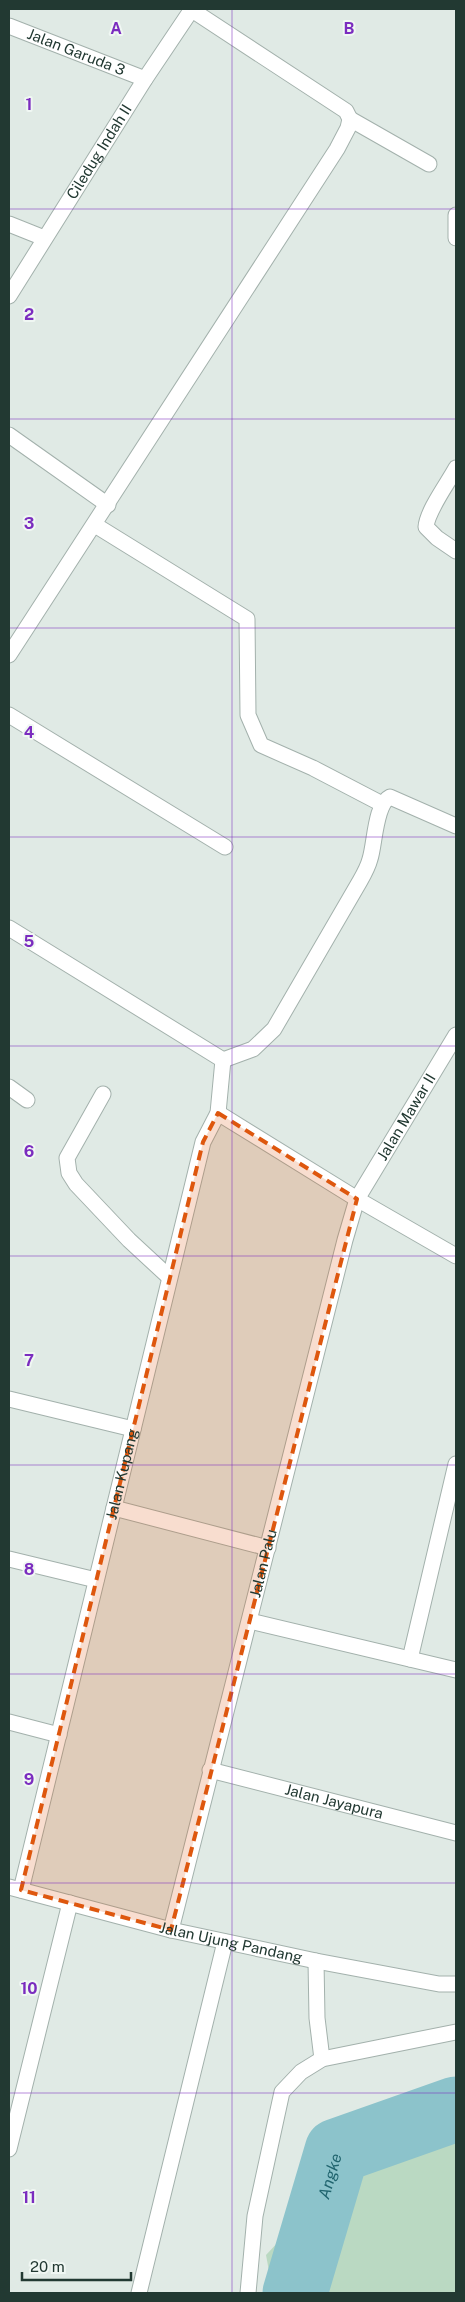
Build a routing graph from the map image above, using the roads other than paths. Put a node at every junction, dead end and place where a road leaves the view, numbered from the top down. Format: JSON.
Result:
{"nodes":[{"id":1,"x":192,"y":9,"type":"edge"},
{"id":2,"x":9,"y":26,"type":"edge"},
{"id":3,"x":145,"y":79,"type":"junction"},
{"id":4,"x":350,"y":119,"type":"junction"},
{"id":5,"x":429,"y":164,"type":"dead end"},
{"id":6,"x":456,"y":215,"type":"edge"},
{"id":7,"x":9,"y":224,"type":"edge"},
{"id":8,"x":44,"y":238,"type":"junction"},
{"id":9,"x":456,"y":238,"type":"edge"},
{"id":10,"x":9,"y":296,"type":"edge"},
{"id":11,"x":9,"y":435,"type":"edge"},
{"id":12,"x":456,"y":468,"type":"edge"},
{"id":13,"x":108,"y":505,"type":"junction"},
{"id":14,"x":95,"y":525,"type":"junction"},
{"id":15,"x":456,"y":551,"type":"edge"},
{"id":16,"x":9,"y":655,"type":"edge"},
{"id":17,"x":9,"y":716,"type":"edge"},
{"id":18,"x":382,"y":804,"type":"junction"},
{"id":19,"x":456,"y":826,"type":"edge"},
{"id":20,"x":226,"y":847,"type":"dead end"},
{"id":21,"x":9,"y":928,"type":"edge"},
{"id":22,"x":456,"y":1035,"type":"edge"},
{"id":23,"x":223,"y":1060,"type":"junction"},
{"id":24,"x":9,"y":1087,"type":"edge"},
{"id":25,"x":104,"y":1094,"type":"dead end"},
{"id":26,"x":27,"y":1100,"type":"dead end"},
{"id":27,"x":218,"y":1113,"type":"junction"},
{"id":28,"x":357,"y":1199,"type":"junction"},
{"id":29,"x":456,"y":1256,"type":"edge"},
{"id":30,"x":169,"y":1278,"type":"junction"},
{"id":31,"x":9,"y":1399,"type":"edge"},
{"id":32,"x":133,"y":1429,"type":"junction"},
{"id":33,"x":456,"y":1464,"type":"edge"},
{"id":34,"x":453,"y":1495,"type":"edge"},
{"id":35,"x":114,"y":1508,"type":"junction"},
{"id":36,"x":268,"y":1548,"type":"junction"},
{"id":37,"x":9,"y":1559,"type":"edge"},
{"id":38,"x":96,"y":1580,"type":"junction"},
{"id":39,"x":250,"y":1620,"type":"junction"},
{"id":40,"x":410,"y":1659,"type":"junction"},
{"id":41,"x":456,"y":1670,"type":"edge"},
{"id":42,"x":9,"y":1722,"type":"edge"},
{"id":43,"x":59,"y":1735,"type":"junction"},
{"id":44,"x":210,"y":1770,"type":"junction"},
{"id":45,"x":456,"y":1834,"type":"edge"},
{"id":46,"x":15,"y":1889,"type":"edge"},
{"id":47,"x":70,"y":1903,"type":"junction"},
{"id":48,"x":171,"y":1930,"type":"junction"},
{"id":49,"x":225,"y":1942,"type":"junction"},
{"id":50,"x":316,"y":1961,"type":"junction"},
{"id":51,"x":456,"y":1984,"type":"edge"},
{"id":52,"x":456,"y":2032,"type":"edge"},
{"id":53,"x":322,"y":2059,"type":"junction"},
{"id":54,"x":9,"y":2149,"type":"edge"},
{"id":55,"x":139,"y":2293,"type":"edge"},
{"id":56,"x":248,"y":2293,"type":"edge"}],
"edges":[{"from":1,"to":3,"type":"street","name":"Ciledug Indah II"},
{"from":1,"to":4,"type":"street"},
{"from":2,"to":3,"type":"street","name":"Jalan Garuda 3"},
{"from":3,"to":8,"type":"street","name":"Ciledug Indah II"},
{"from":4,"to":5,"type":"street"},
{"from":4,"to":13,"type":"street"},
{"from":6,"to":9,"type":"street"},
{"from":7,"to":8,"type":"street"},
{"from":8,"to":10,"type":"street","name":"Ciledug Indah II"},
{"from":11,"to":13,"type":"street"},
{"from":12,"to":15,"type":"street"},
{"from":13,"to":14,"type":"street"},
{"from":14,"to":16,"type":"street"},
{"from":14,"to":18,"type":"street"},
{"from":17,"to":20,"type":"street"},
{"from":18,"to":19,"type":"street"},
{"from":18,"to":23,"type":"street"},
{"from":21,"to":23,"type":"street"},
{"from":22,"to":28,"type":"street","name":"Jalan Mawar II"},
{"from":23,"to":27,"type":"street","name":"Jalan Kupang"},
{"from":24,"to":26,"type":"street"},
{"from":25,"to":30,"type":"street"},
{"from":27,"to":28,"type":"street"},
{"from":27,"to":30,"type":"street","name":"Jalan Kupang"},
{"from":28,"to":29,"type":"street"},
{"from":28,"to":36,"type":"street","name":"Jalan Palu"},
{"from":30,"to":32,"type":"street","name":"Jalan Kupang"},
{"from":31,"to":32,"type":"street"},
{"from":32,"to":35,"type":"street","name":"Jalan Kupang"},
{"from":33,"to":34,"type":"street"},
{"from":34,"to":40,"type":"street"},
{"from":35,"to":36,"type":"street"},
{"from":35,"to":38,"type":"street","name":"Jalan Kupang"},
{"from":36,"to":39,"type":"street","name":"Jalan Palu"},
{"from":37,"to":38,"type":"street"},
{"from":38,"to":43,"type":"street","name":"Jalan Kupang"},
{"from":39,"to":40,"type":"street"},
{"from":39,"to":44,"type":"street","name":"Jalan Palu"},
{"from":40,"to":41,"type":"street"},
{"from":42,"to":43,"type":"street"},
{"from":43,"to":46,"type":"street","name":"Jalan Kupang"},
{"from":44,"to":45,"type":"street","name":"Jalan Jayapura"},
{"from":44,"to":48,"type":"street","name":"Jalan Palu"},
{"from":46,"to":47,"type":"street","name":"Jalan Ujung Pandang"},
{"from":47,"to":48,"type":"street","name":"Jalan Ujung Pandang"},
{"from":47,"to":54,"type":"street"},
{"from":48,"to":49,"type":"street","name":"Jalan Ujung Pandang"},
{"from":49,"to":50,"type":"street","name":"Jalan Ujung Pandang"},
{"from":49,"to":55,"type":"street"},
{"from":50,"to":51,"type":"street","name":"Jalan Ujung Pandang"},
{"from":50,"to":53,"type":"street"},
{"from":52,"to":53,"type":"street"},
{"from":53,"to":56,"type":"street"}]}
